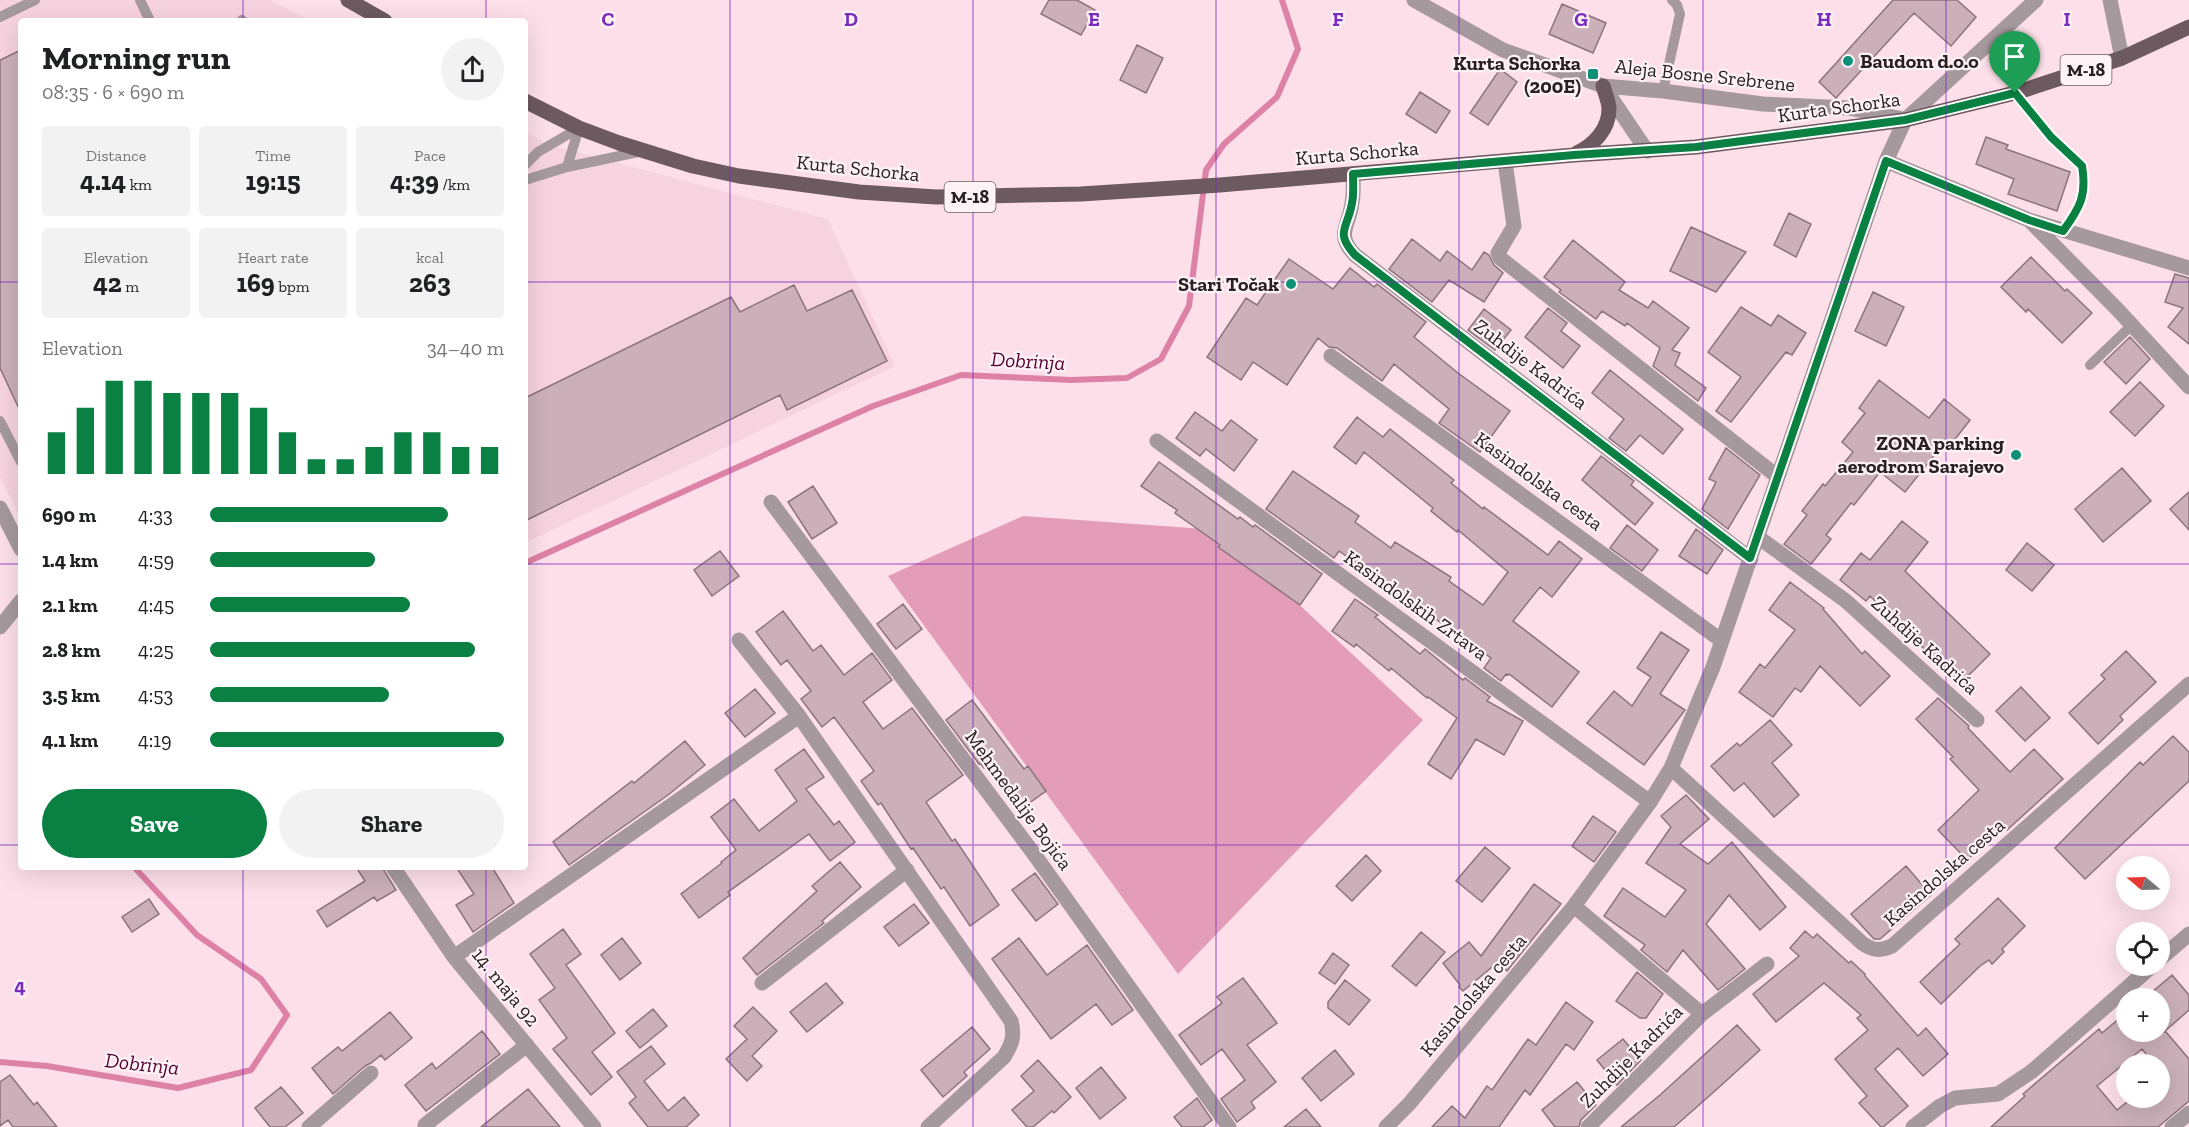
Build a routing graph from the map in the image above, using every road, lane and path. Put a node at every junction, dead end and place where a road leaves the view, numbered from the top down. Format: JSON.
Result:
{"nodes":[{"id":1,"x":35,"y":0,"type":"edge"},
{"id":2,"x":140,"y":0,"type":"edge"},
{"id":3,"x":348,"y":0,"type":"edge"},
{"id":4,"x":1414,"y":0,"type":"edge"},
{"id":5,"x":1672,"y":0,"type":"edge"},
{"id":6,"x":2036,"y":0,"type":"edge"},
{"id":7,"x":2110,"y":0,"type":"edge"},
{"id":8,"x":0,"y":17,"type":"edge"},
{"id":9,"x":149,"y":18,"type":"edge"},
{"id":10,"x":380,"y":18,"type":"edge"},
{"id":11,"x":2189,"y":27,"type":"edge"},
{"id":12,"x":2122,"y":58,"type":"junction"},
{"id":13,"x":1604,"y":86,"type":"junction"},
{"id":14,"x":1663,"y":91,"type":"junction"},
{"id":15,"x":2015,"y":93,"type":"junction"},
{"id":16,"x":528,"y":103,"type":"edge"},
{"id":17,"x":1905,"y":120,"type":"junction"},
{"id":18,"x":579,"y":128,"type":"junction"},
{"id":19,"x":644,"y":151,"type":"junction"},
{"id":20,"x":1647,"y":151,"type":"junction"},
{"id":21,"x":1574,"y":155,"type":"junction"},
{"id":22,"x":1886,"y":161,"type":"junction"},
{"id":23,"x":528,"y":162,"type":"edge"},
{"id":24,"x":1505,"y":162,"type":"junction"},
{"id":25,"x":567,"y":168,"type":"junction"},
{"id":26,"x":1353,"y":174,"type":"junction"},
{"id":27,"x":528,"y":179,"type":"edge"},
{"id":28,"x":2029,"y":220,"type":"junction"},
{"id":29,"x":2063,"y":231,"type":"junction"},
{"id":30,"x":2189,"y":268,"type":"edge"},
{"id":31,"x":2132,"y":325,"type":"junction"},
{"id":32,"x":1331,"y":356,"type":"dead end"},
{"id":33,"x":2090,"y":365,"type":"dead end"},
{"id":34,"x":2189,"y":387,"type":"edge"},
{"id":35,"x":0,"y":421,"type":"edge"},
{"id":36,"x":1157,"y":441,"type":"dead end"},
{"id":37,"x":18,"y":456,"type":"edge"},
{"id":38,"x":1778,"y":477,"type":"junction"},
{"id":39,"x":771,"y":502,"type":"dead end"},
{"id":40,"x":0,"y":508,"type":"edge"},
{"id":41,"x":1758,"y":537,"type":"junction"},
{"id":42,"x":18,"y":543,"type":"edge"},
{"id":43,"x":1750,"y":558,"type":"junction"},
{"id":44,"x":18,"y":605,"type":"edge"},
{"id":45,"x":0,"y":627,"type":"edge"},
{"id":46,"x":739,"y":640,"type":"dead end"},
{"id":47,"x":1722,"y":641,"type":"junction"},
{"id":48,"x":2189,"y":684,"type":"edge"},
{"id":49,"x":799,"y":716,"type":"junction"},
{"id":50,"x":1977,"y":720,"type":"dead end"},
{"id":51,"x":1671,"y":768,"type":"junction"},
{"id":52,"x":1650,"y":802,"type":"junction"},
{"id":53,"x":395,"y":870,"type":"edge"},
{"id":54,"x":907,"y":870,"type":"junction"},
{"id":55,"x":1574,"y":906,"type":"junction"},
{"id":56,"x":2189,"y":934,"type":"edge"},
{"id":57,"x":2170,"y":950,"type":"edge"},
{"id":58,"x":454,"y":957,"type":"junction"},
{"id":59,"x":1767,"y":964,"type":"dead end"},
{"id":60,"x":2141,"y":976,"type":"edge"},
{"id":61,"x":762,"y":983,"type":"dead end"},
{"id":62,"x":1702,"y":1014,"type":"junction"},
{"id":63,"x":527,"y":1045,"type":"junction"},
{"id":64,"x":371,"y":1073,"type":"dead end"},
{"id":65,"x":2189,"y":1113,"type":"edge"},
{"id":66,"x":425,"y":1125,"type":"dead end"},
{"id":67,"x":309,"y":1127,"type":"edge"},
{"id":68,"x":594,"y":1127,"type":"edge"},
{"id":69,"x":928,"y":1127,"type":"edge"},
{"id":70,"x":1229,"y":1127,"type":"edge"},
{"id":71,"x":1386,"y":1127,"type":"edge"},
{"id":72,"x":1588,"y":1127,"type":"edge"},
{"id":73,"x":1913,"y":1127,"type":"edge"},
{"id":74,"x":2172,"y":1127,"type":"edge"}],
"edges":[{"from":1,"to":8,"type":"lane"},
{"from":2,"to":9,"type":"lane"},
{"from":3,"to":10,"type":"main road"},
{"from":4,"to":13,"type":"street","name":"Aleja Bosne Srebrene"},
{"from":5,"to":14,"type":"lane"},
{"from":6,"to":17,"type":"street"},
{"from":7,"to":12,"type":"street"},
{"from":11,"to":12,"type":"main road","name":"Kurta Schorka","number":"M-18"},
{"from":12,"to":15,"type":"main road","name":"Kurta Schorka","number":"M-18"},
{"from":13,"to":14,"type":"street","name":"Aleja Bosne Srebrene"},
{"from":13,"to":20,"type":"street"},
{"from":13,"to":21,"type":"main road"},
{"from":14,"to":17,"type":"street","name":"Aleja Bosne Srebrene"},
{"from":15,"to":17,"type":"main road","name":"Kurta Schorka","number":"M-18"},
{"from":15,"to":29,"type":"lane"},
{"from":16,"to":18,"type":"main road","name":"Kurta Schorka","number":"M-18"},
{"from":17,"to":20,"type":"main road","name":"Kurta Schorka","number":"M-18"},
{"from":17,"to":22,"type":"street","name":"Kasindolska cesta"},
{"from":18,"to":19,"type":"main road","name":"Kurta Schorka","number":"M-18"},
{"from":18,"to":23,"type":"lane"},
{"from":18,"to":25,"type":"lane"},
{"from":19,"to":25,"type":"lane"},
{"from":19,"to":26,"type":"main road","name":"Kurta Schorka","number":"M-18"},
{"from":20,"to":21,"type":"main road","name":"Kurta Schorka","number":"M-18"},
{"from":21,"to":24,"type":"main road","name":"Kurta Schorka","number":"M-18"},
{"from":22,"to":28,"type":"street"},
{"from":22,"to":38,"type":"street","name":"Kasindolska cesta"},
{"from":24,"to":26,"type":"main road","name":"Kurta Schorka","number":"M-18"},
{"from":24,"to":38,"type":"street"},
{"from":25,"to":27,"type":"lane"},
{"from":26,"to":43,"type":"street","name":"Zuhdije Kadrića"},
{"from":28,"to":29,"type":"street"},
{"from":28,"to":31,"type":"street"},
{"from":29,"to":30,"type":"street"},
{"from":31,"to":33,"type":"lane"},
{"from":31,"to":34,"type":"street"},
{"from":32,"to":47,"type":"street","name":"Kasindolska cesta"},
{"from":35,"to":37,"type":"lane"},
{"from":36,"to":52,"type":"street","name":"Kasindolskih Zrtava"},
{"from":38,"to":41,"type":"street","name":"Kasindolska cesta"},
{"from":39,"to":70,"type":"street","name":"Mehmedalije Bojića"},
{"from":40,"to":42,"type":"street"},
{"from":41,"to":43,"type":"street","name":"Kasindolska cesta"},
{"from":41,"to":50,"type":"street","name":"Zuhdije Kadrića"},
{"from":43,"to":47,"type":"street","name":"Kasindolska cesta"},
{"from":44,"to":45,"type":"street"},
{"from":46,"to":49,"type":"street"},
{"from":47,"to":51,"type":"street","name":"Kasindolska cesta"},
{"from":48,"to":51,"type":"street","name":"Kasindolska cesta"},
{"from":49,"to":54,"type":"street"},
{"from":49,"to":58,"type":"street"},
{"from":51,"to":52,"type":"street","name":"Kasindolska cesta"},
{"from":52,"to":55,"type":"street","name":"Kasindolska cesta"},
{"from":53,"to":58,"type":"street","name":"14. maja 92"},
{"from":54,"to":61,"type":"street"},
{"from":54,"to":69,"type":"street"},
{"from":55,"to":62,"type":"street","name":"Zuhdije Kadrića"},
{"from":55,"to":71,"type":"street","name":"Kasindolska cesta"},
{"from":56,"to":57,"type":"street"},
{"from":58,"to":63,"type":"street","name":"14. maja 92"},
{"from":59,"to":62,"type":"street","name":"Zuhdije Kadrića"},
{"from":60,"to":73,"type":"street"},
{"from":62,"to":72,"type":"street","name":"Zuhdije Kadrića"},
{"from":63,"to":66,"type":"street"},
{"from":63,"to":68,"type":"street","name":"14. maja 92"},
{"from":64,"to":67,"type":"street"},
{"from":65,"to":74,"type":"street"}]}
